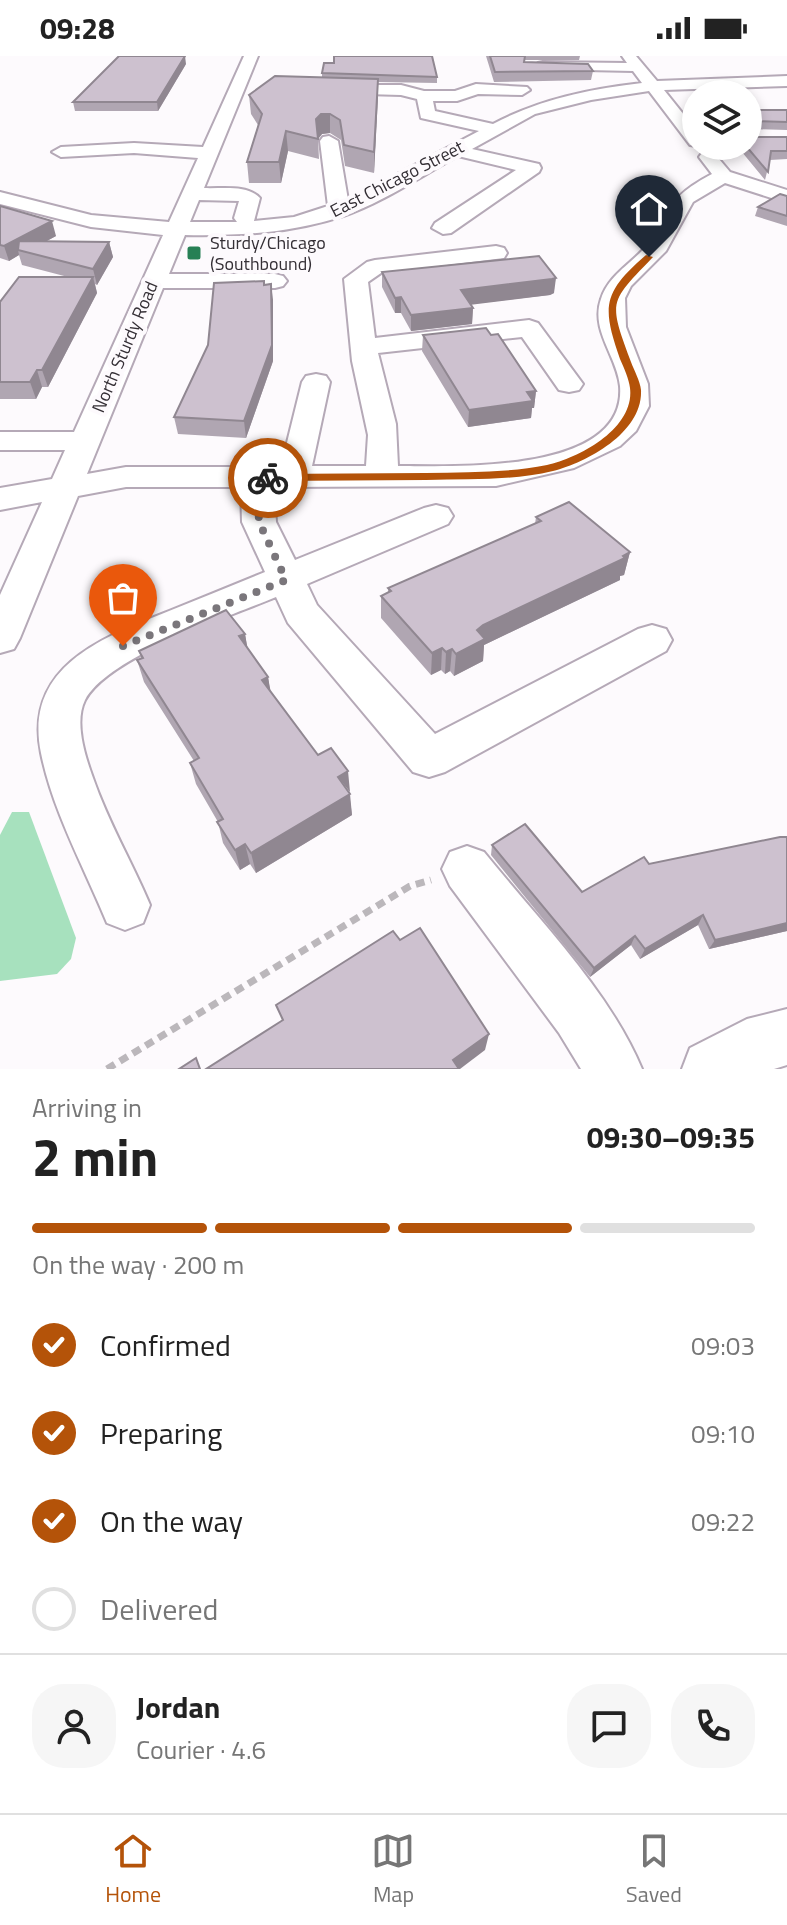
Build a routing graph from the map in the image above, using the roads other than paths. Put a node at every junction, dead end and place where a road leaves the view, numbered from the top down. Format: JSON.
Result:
{"nodes":[{"id":1,"x":251,"y":56,"type":"edge"},
{"id":2,"x":633,"y":61,"type":"edge"},
{"id":3,"x":530,"y":66,"type":"edge"},
{"id":4,"x":787,"y":81,"type":"edge"},
{"id":5,"x":311,"y":87,"type":"edge"},
{"id":6,"x":654,"y":89,"type":"junction"},
{"id":7,"x":522,"y":90,"type":"edge"},
{"id":8,"x":424,"y":103,"type":"junction"},
{"id":9,"x":682,"y":123,"type":"edge"},
{"id":10,"x":494,"y":129,"type":"junction"},
{"id":11,"x":329,"y":141,"type":"edge"},
{"id":12,"x":455,"y":150,"type":"junction"},
{"id":13,"x":61,"y":152,"type":"dead end"},
{"id":14,"x":209,"y":153,"type":"junction"},
{"id":15,"x":545,"y":155,"type":"dead end"},
{"id":16,"x":523,"y":156,"type":"junction"},
{"id":17,"x":711,"y":160,"type":"edge"},
{"id":18,"x":723,"y":176,"type":"junction"},
{"id":19,"x":192,"y":194,"type":"junction"},
{"id":20,"x":787,"y":197,"type":"edge"},
{"id":21,"x":0,"y":198,"type":"edge"},
{"id":22,"x":339,"y":211,"type":"junction"},
{"id":23,"x":245,"y":218,"type":"dead end"},
{"id":24,"x":443,"y":228,"type":"dead end"},
{"id":25,"x":176,"y":229,"type":"junction"},
{"id":26,"x":496,"y":253,"type":"dead end"},
{"id":27,"x":154,"y":281,"type":"junction"},
{"id":28,"x":275,"y":281,"type":"dead end"},
{"id":29,"x":364,"y":347,"type":"junction"},
{"id":30,"x":316,"y":382,"type":"dead end"},
{"id":31,"x":569,"y":384,"type":"dead end"},
{"id":32,"x":0,"y":441,"type":"edge"},
{"id":33,"x":85,"y":441,"type":"junction"},
{"id":34,"x":380,"y":477,"type":"junction"},
{"id":35,"x":275,"y":478,"type":"junction"},
{"id":36,"x":65,"y":487,"type":"junction"},
{"id":37,"x":0,"y":499,"type":"edge"},
{"id":38,"x":436,"y":516,"type":"dead end"},
{"id":39,"x":286,"y":580,"type":"junction"},
{"id":40,"x":0,"y":638,"type":"edge"},
{"id":41,"x":652,"y":640,"type":"dead end"},
{"id":42,"x":467,"y":869,"type":"road end"},
{"id":43,"x":125,"y":905,"type":"dead end"},
{"id":44,"x":787,"y":1037,"type":"edge"},
{"id":45,"x":613,"y":1069,"type":"edge"},
{"id":46,"x":711,"y":1069,"type":"edge"}],
"edges":[{"from":1,"to":14,"type":"street","name":"North Sturdy Road"},
{"from":2,"to":3,"type":"street"},
{"from":2,"to":6,"type":"street"},
{"from":4,"to":6,"type":"street","name":"East Chicago Street"},
{"from":5,"to":8,"type":"street"},
{"from":6,"to":9,"type":"street"},
{"from":6,"to":10,"type":"street","name":"East Chicago Street"},
{"from":7,"to":8,"type":"street"},
{"from":8,"to":10,"type":"street"},
{"from":10,"to":12,"type":"street","name":"East Chicago Street"},
{"from":11,"to":22,"type":"street"},
{"from":12,"to":16,"type":"street"},
{"from":12,"to":22,"type":"street","name":"East Chicago Street"},
{"from":13,"to":14,"type":"street"},
{"from":14,"to":19,"type":"street","name":"North Sturdy Road"},
{"from":15,"to":16,"type":"street"},
{"from":16,"to":24,"type":"street"},
{"from":17,"to":18,"type":"street"},
{"from":18,"to":20,"type":"street"},
{"from":18,"to":34,"type":"street"},
{"from":19,"to":23,"type":"street"},
{"from":19,"to":25,"type":"street","name":"North Sturdy Road"},
{"from":21,"to":25,"type":"street","name":"East Chicago Street"},
{"from":22,"to":25,"type":"street","name":"East Chicago Street"},
{"from":25,"to":27,"type":"street","name":"North Sturdy Road"},
{"from":26,"to":29,"type":"street"},
{"from":27,"to":28,"type":"street"},
{"from":27,"to":33,"type":"street","name":"North Sturdy Road"},
{"from":29,"to":31,"type":"street"},
{"from":29,"to":34,"type":"street"},
{"from":30,"to":35,"type":"street"},
{"from":32,"to":33,"type":"street"},
{"from":33,"to":36,"type":"street","name":"North Sturdy Road"},
{"from":34,"to":35,"type":"street"},
{"from":35,"to":36,"type":"street"},
{"from":35,"to":39,"type":"street"},
{"from":36,"to":37,"type":"street"},
{"from":36,"to":40,"type":"street","name":"North Sturdy Road"},
{"from":38,"to":39,"type":"street"},
{"from":39,"to":41,"type":"street"},
{"from":39,"to":43,"type":"street"},
{"from":42,"to":45,"type":"street"},
{"from":44,"to":46,"type":"street"}]}
